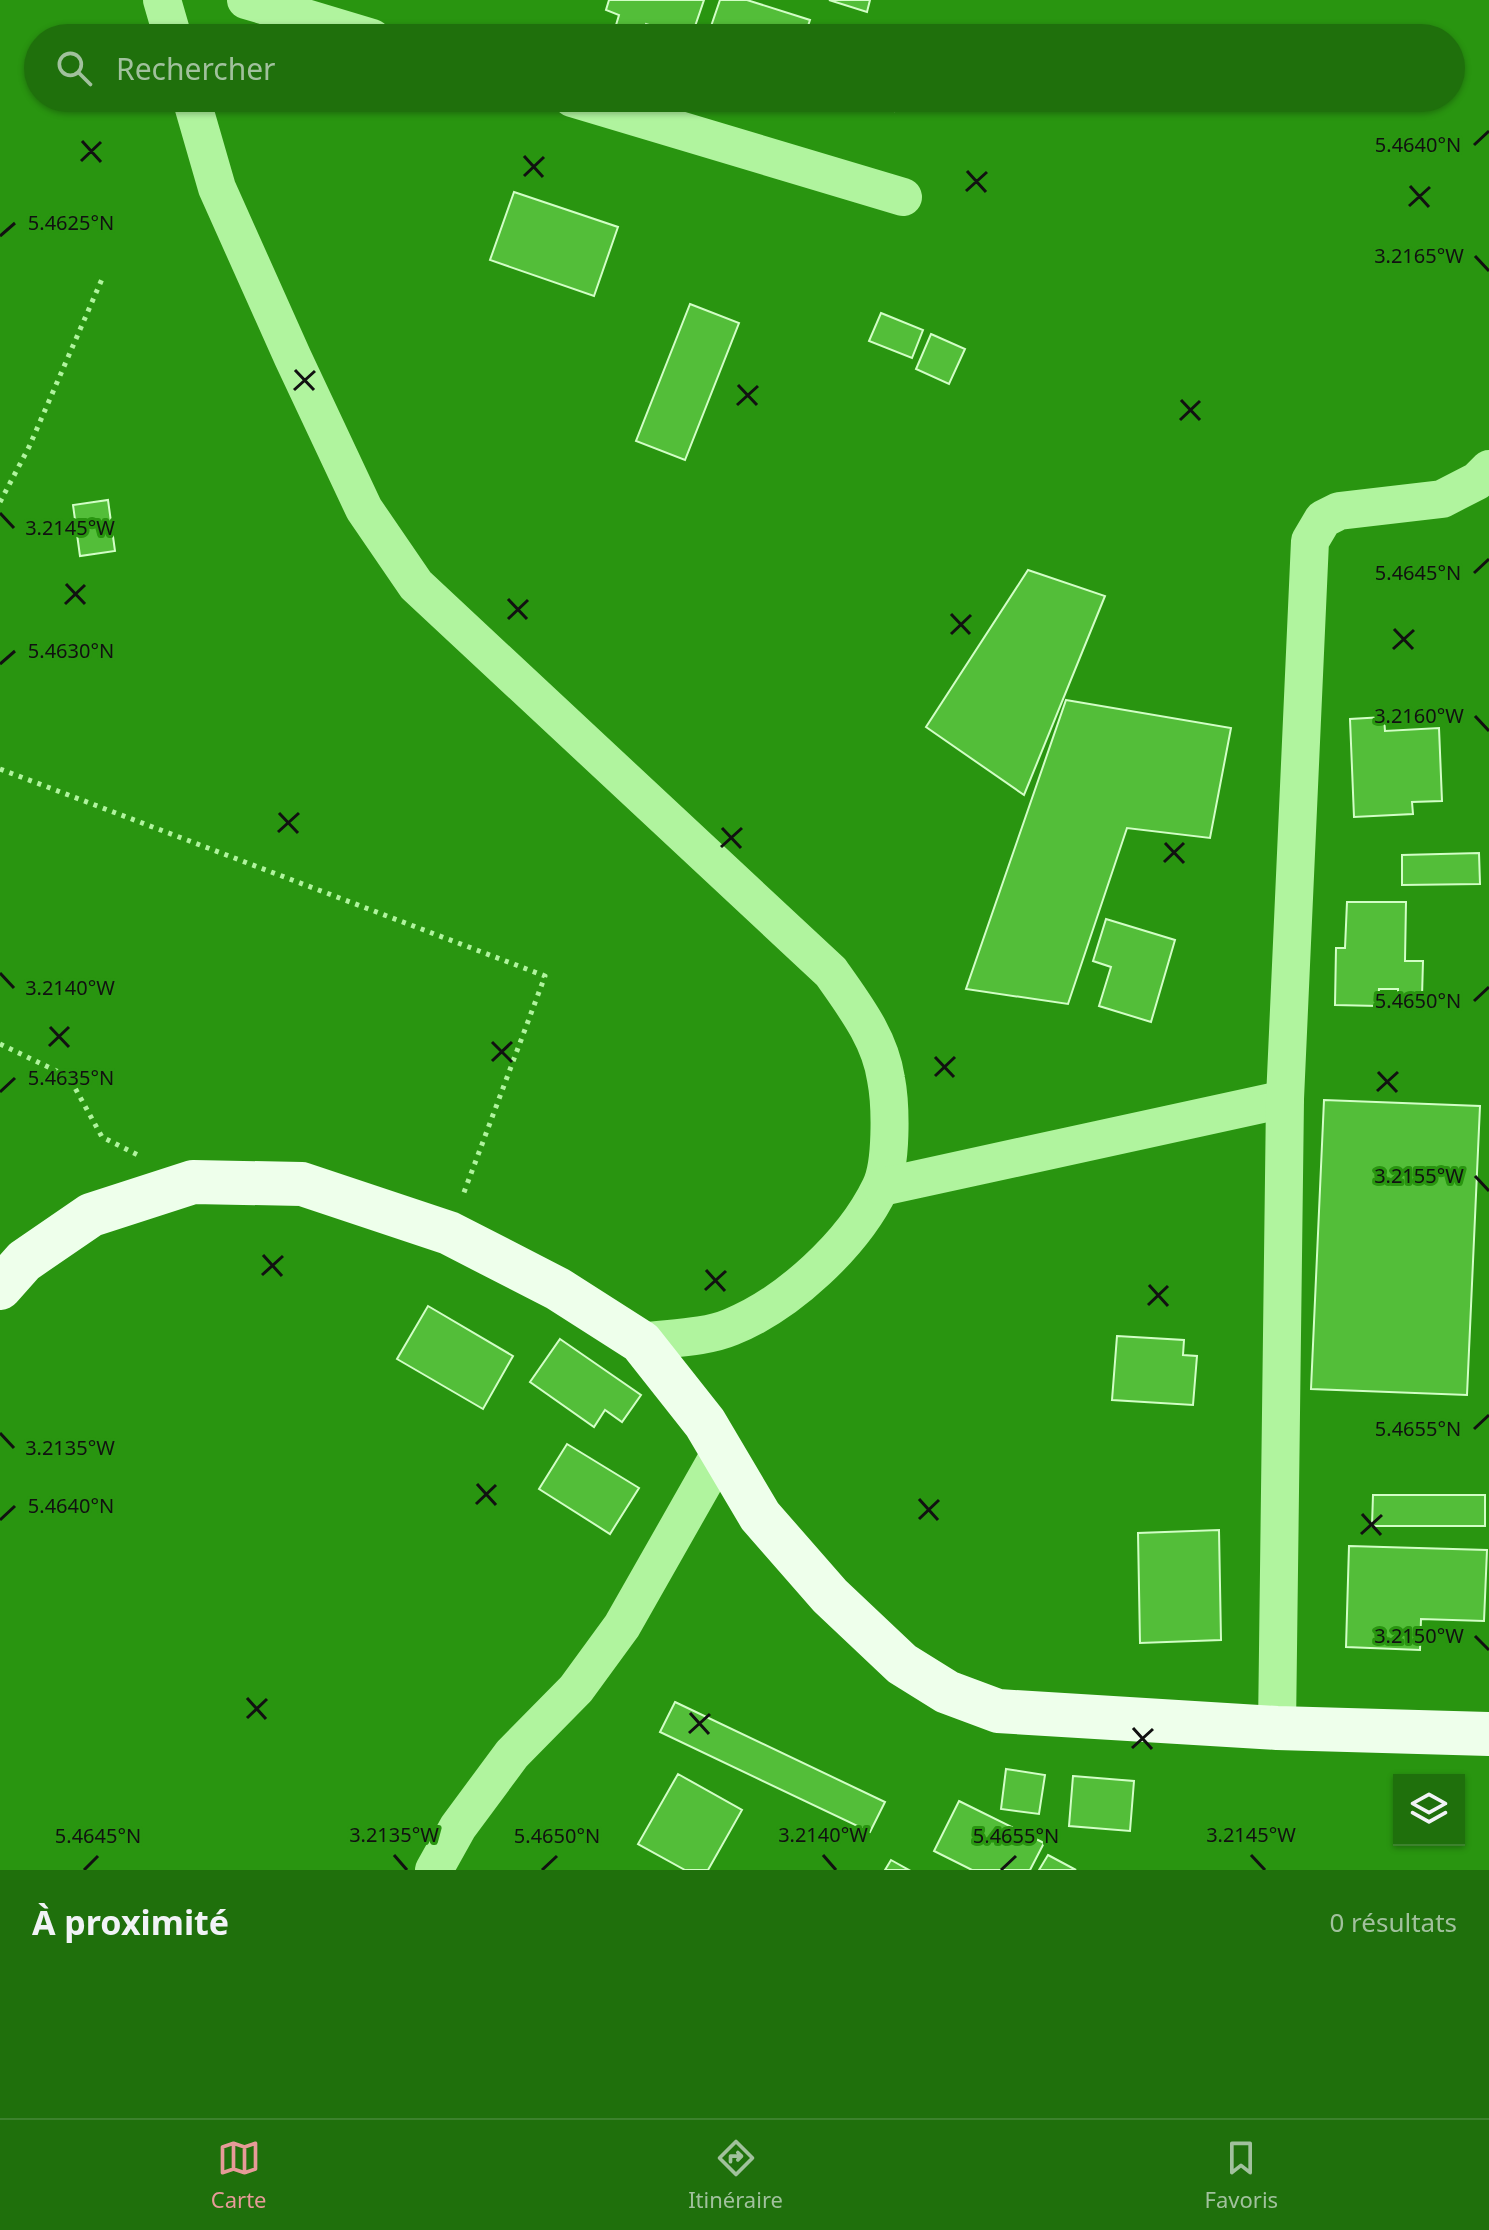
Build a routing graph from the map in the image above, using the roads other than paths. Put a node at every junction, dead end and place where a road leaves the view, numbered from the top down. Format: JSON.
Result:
{"nodes":[{"id":1,"x":162,"y":0,"type":"edge"},
{"id":2,"x":246,"y":0,"type":"edge"},
{"id":3,"x":169,"y":24,"type":"edge"},
{"id":4,"x":326,"y":24,"type":"edge"},
{"id":5,"x":195,"y":112,"type":"edge"},
{"id":6,"x":619,"y":112,"type":"edge"},
{"id":7,"x":903,"y":197,"type":"dead end"},
{"id":8,"x":1489,"y":469,"type":"edge"},
{"id":9,"x":1285,"y":1099,"type":"junction"},
{"id":10,"x":882,"y":1187,"type":"junction"},
{"id":11,"x":0,"y":1288,"type":"edge"},
{"id":12,"x":641,"y":1342,"type":"junction"},
{"id":13,"x":722,"y":1450,"type":"junction"},
{"id":14,"x":1277,"y":1728,"type":"junction"},
{"id":15,"x":1489,"y":1734,"type":"edge"},
{"id":16,"x":434,"y":1870,"type":"edge"}],
"edges":[{"from":1,"to":3,"type":"street"},
{"from":2,"to":4,"type":"street"},
{"from":5,"to":10,"type":"street"},
{"from":6,"to":7,"type":"street"},
{"from":8,"to":9,"type":"street"},
{"from":9,"to":10,"type":"street"},
{"from":9,"to":14,"type":"street"},
{"from":10,"to":12,"type":"street"},
{"from":11,"to":12,"type":"main road"},
{"from":12,"to":13,"type":"main road"},
{"from":13,"to":14,"type":"main road"},
{"from":13,"to":16,"type":"street"},
{"from":14,"to":15,"type":"main road"}]}
